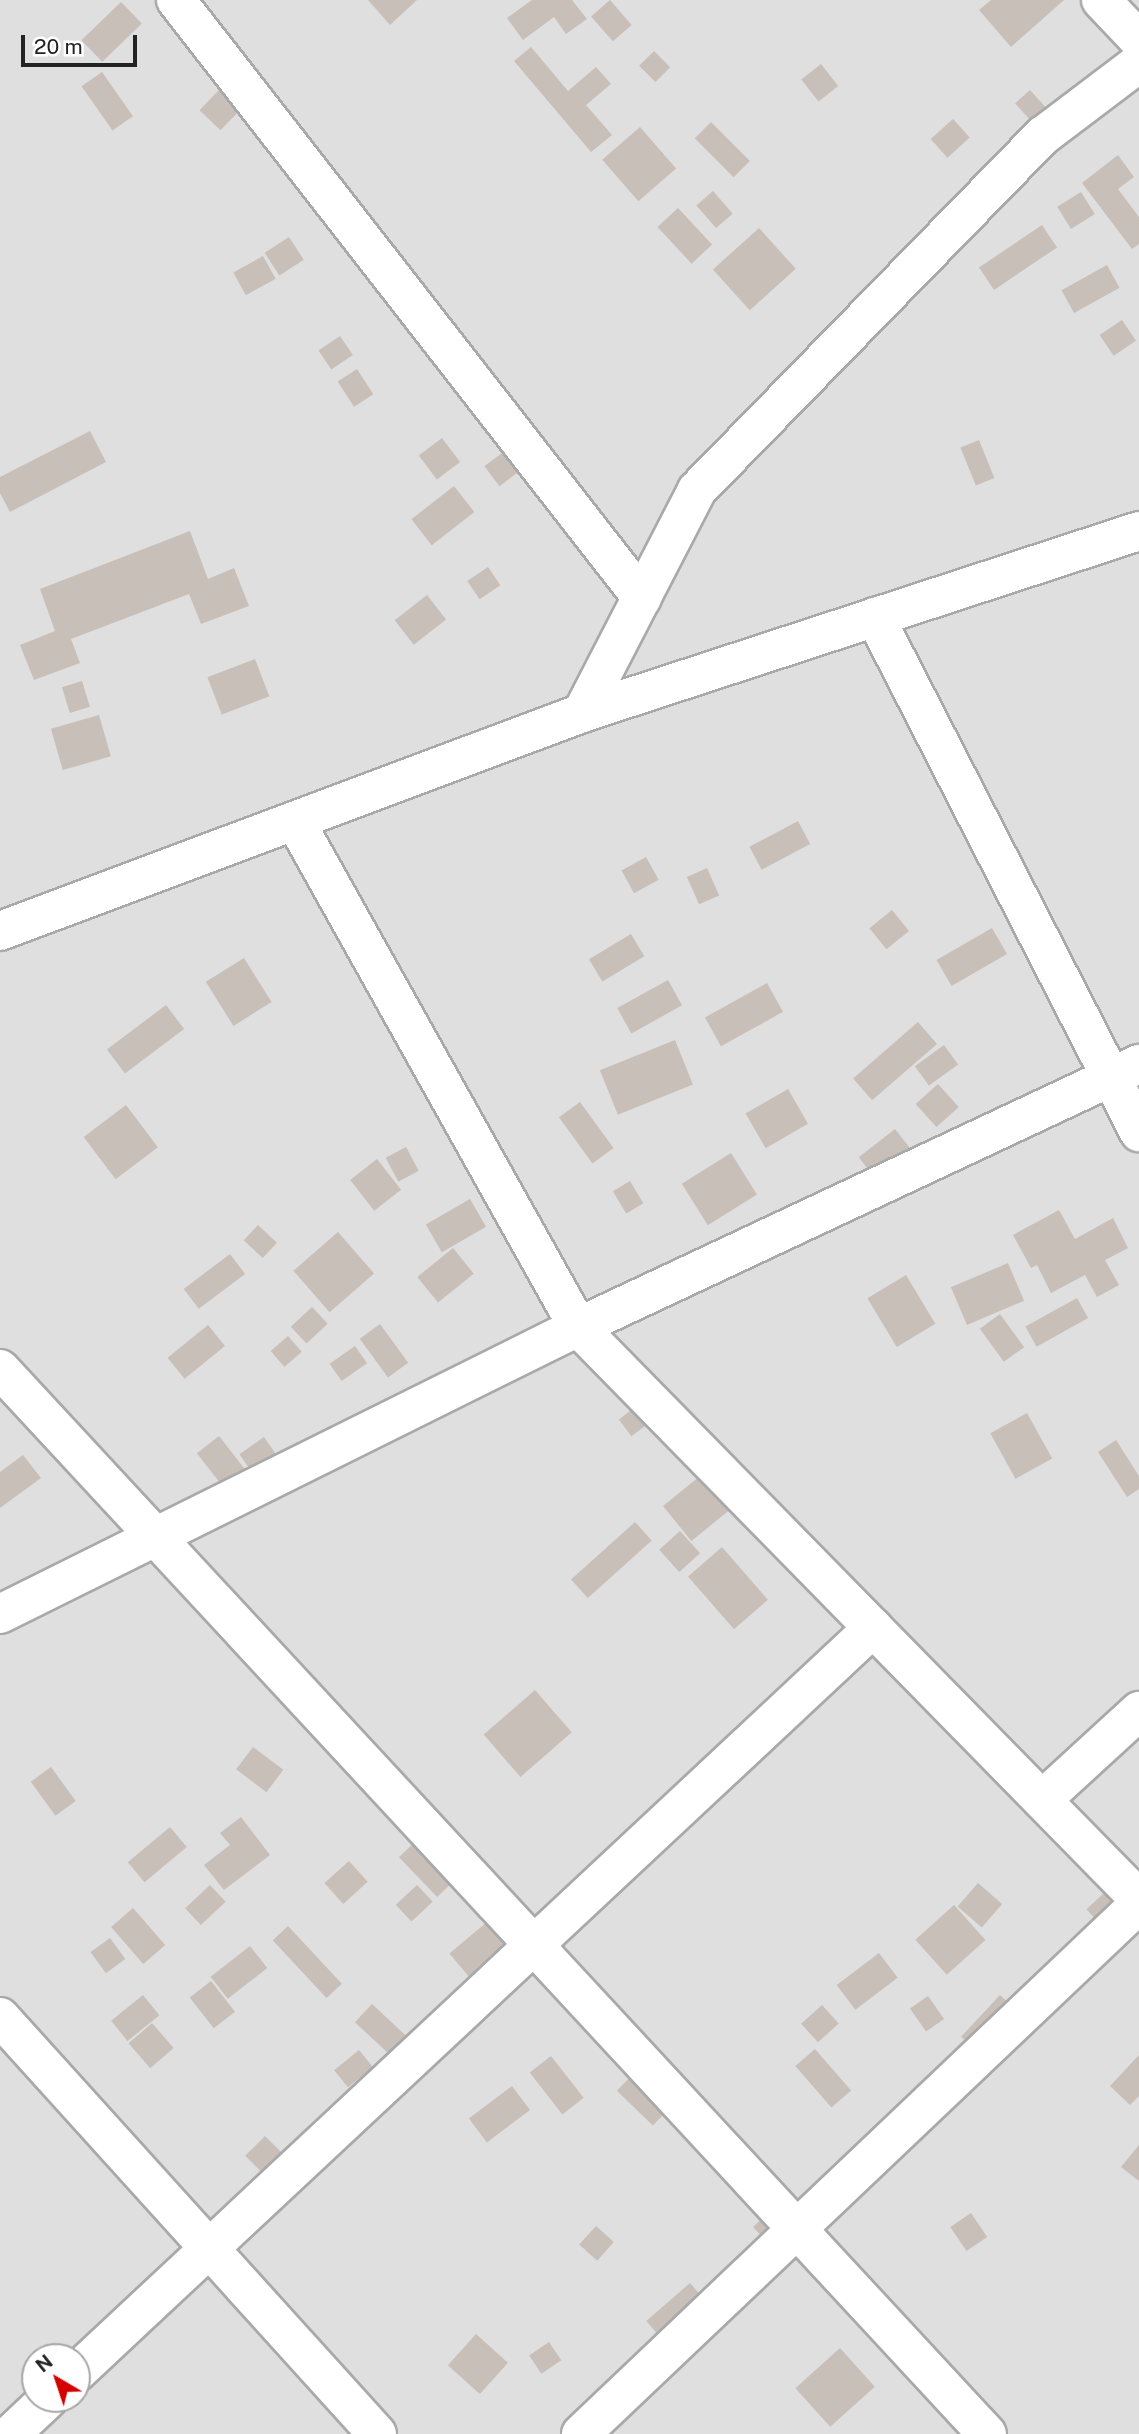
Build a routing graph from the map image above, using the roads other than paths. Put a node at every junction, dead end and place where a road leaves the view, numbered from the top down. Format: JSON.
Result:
{"nodes":[{"id":1,"x":176,"y":0,"type":"edge"},
{"id":2,"x":1101,"y":0,"type":"edge"},
{"id":3,"x":1139,"y":40,"type":"edge"},
{"id":4,"x":1139,"y":64,"type":"edge"},
{"id":5,"x":1139,"y":531,"type":"edge"},
{"id":6,"x":642,"y":598,"type":"junction"},
{"id":7,"x":875,"y":617,"type":"junction"},
{"id":8,"x":582,"y":713,"type":"junction"},
{"id":9,"x":295,"y":821,"type":"junction"},
{"id":10,"x":0,"y":931,"type":"edge"},
{"id":11,"x":1126,"y":1070,"type":"edge"},
{"id":12,"x":1139,"y":1132,"type":"edge"},
{"id":13,"x":578,"y":1327,"type":"junction"},
{"id":14,"x":0,"y":1369,"type":"edge"},
{"id":15,"x":155,"y":1537,"type":"junction"},
{"id":16,"x":0,"y":1614,"type":"edge"},
{"id":17,"x":873,"y":1628,"type":"junction"},
{"id":18,"x":1139,"y":1711,"type":"edge"},
{"id":19,"x":1042,"y":1800,"type":"junction"},
{"id":20,"x":1139,"y":1901,"type":"edge"},
{"id":21,"x":534,"y":1945,"type":"junction"},
{"id":22,"x":0,"y":2017,"type":"edge"},
{"id":23,"x":797,"y":2229,"type":"junction"},
{"id":24,"x":209,"y":2248,"type":"junction"},
{"id":25,"x":91,"y":2359,"type":"edge"},
{"id":26,"x":33,"y":2413,"type":"edge"},
{"id":27,"x":10,"y":2434,"type":"edge"},
{"id":28,"x":377,"y":2434,"type":"edge"},
{"id":29,"x":581,"y":2434,"type":"edge"},
{"id":30,"x":987,"y":2434,"type":"edge"}],
"edges":[{"from":1,"to":6,"type":"street"},
{"from":2,"to":3,"type":"street"},
{"from":4,"to":6,"type":"street"},
{"from":5,"to":7,"type":"street"},
{"from":6,"to":8,"type":"street"},
{"from":7,"to":8,"type":"street"},
{"from":7,"to":11,"type":"street"},
{"from":8,"to":9,"type":"street"},
{"from":9,"to":10,"type":"street"},
{"from":9,"to":13,"type":"street"},
{"from":11,"to":12,"type":"street"},
{"from":11,"to":13,"type":"street"},
{"from":13,"to":15,"type":"street"},
{"from":13,"to":17,"type":"street"},
{"from":14,"to":15,"type":"street"},
{"from":15,"to":16,"type":"street"},
{"from":15,"to":21,"type":"street"},
{"from":17,"to":19,"type":"street"},
{"from":17,"to":21,"type":"street"},
{"from":18,"to":19,"type":"street"},
{"from":19,"to":20,"type":"street"},
{"from":20,"to":23,"type":"street"},
{"from":21,"to":23,"type":"street"},
{"from":21,"to":24,"type":"street"},
{"from":22,"to":24,"type":"street"},
{"from":23,"to":29,"type":"street"},
{"from":23,"to":30,"type":"street"},
{"from":24,"to":25,"type":"street"},
{"from":24,"to":28,"type":"street"},
{"from":26,"to":27,"type":"street"}]}
